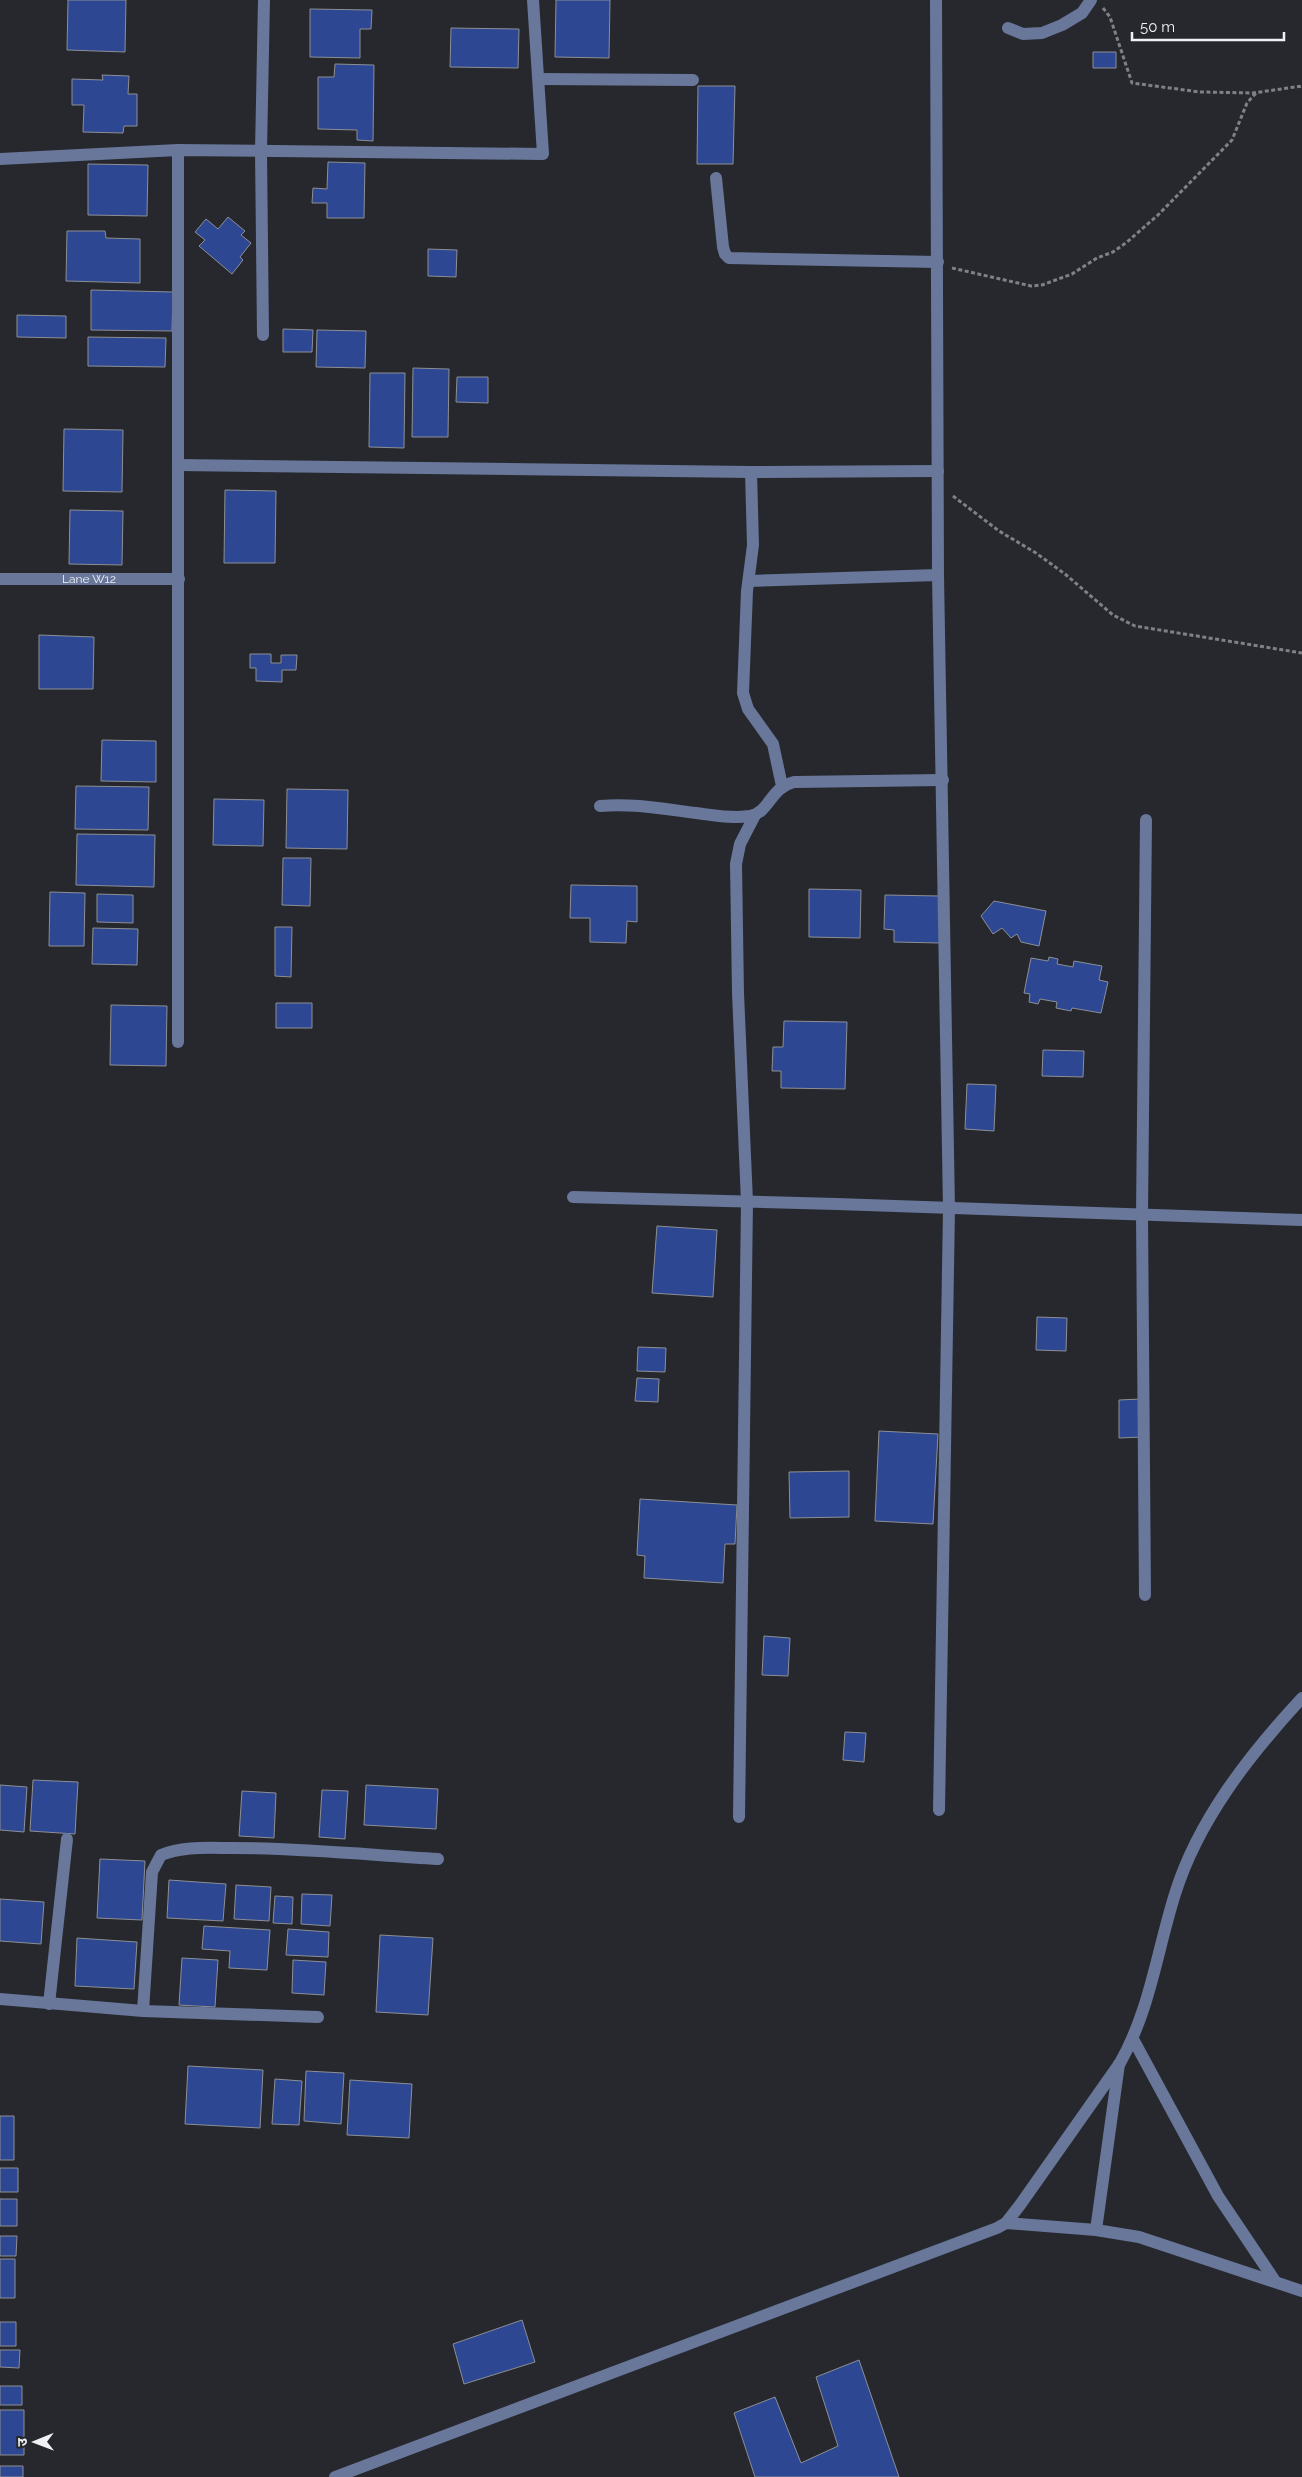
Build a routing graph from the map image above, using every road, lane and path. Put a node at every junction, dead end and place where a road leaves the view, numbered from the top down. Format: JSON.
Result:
{"nodes":[{"id":1,"x":264,"y":0,"type":"edge"},
{"id":2,"x":532,"y":0,"type":"edge"},
{"id":3,"x":936,"y":0,"type":"edge"},
{"id":4,"x":1096,"y":3,"type":"edge"},
{"id":5,"x":1008,"y":28,"type":"dead end"},
{"id":6,"x":539,"y":79,"type":"junction"},
{"id":7,"x":693,"y":80,"type":"dead end"},
{"id":8,"x":1302,"y":86,"type":"edge"},
{"id":9,"x":1257,"y":92,"type":"junction"},
{"id":10,"x":178,"y":150,"type":"junction"},
{"id":11,"x":262,"y":151,"type":"junction"},
{"id":12,"x":0,"y":159,"type":"edge"},
{"id":13,"x":716,"y":178,"type":"dead end"},
{"id":14,"x":938,"y":262,"type":"junction"},
{"id":15,"x":263,"y":335,"type":"dead end"},
{"id":16,"x":178,"y":465,"type":"junction"},
{"id":17,"x":938,"y":470,"type":"junction"},
{"id":18,"x":751,"y":472,"type":"junction"},
{"id":19,"x":938,"y":486,"type":"junction"},
{"id":20,"x":938,"y":575,"type":"junction"},
{"id":21,"x":0,"y":579,"type":"edge"},
{"id":22,"x":179,"y":579,"type":"junction"},
{"id":23,"x":748,"y":581,"type":"junction"},
{"id":24,"x":1302,"y":653,"type":"edge"},
{"id":25,"x":943,"y":780,"type":"junction"},
{"id":26,"x":782,"y":786,"type":"junction"},
{"id":27,"x":600,"y":806,"type":"dead end"},
{"id":28,"x":755,"y":815,"type":"junction"},
{"id":29,"x":1146,"y":820,"type":"dead end"},
{"id":30,"x":178,"y":1042,"type":"dead end"},
{"id":31,"x":574,"y":1197,"type":"dead end"},
{"id":32,"x":747,"y":1202,"type":"junction"},
{"id":33,"x":949,"y":1209,"type":"junction"},
{"id":34,"x":1142,"y":1215,"type":"junction"},
{"id":35,"x":1302,"y":1220,"type":"edge"},
{"id":36,"x":1145,"y":1595,"type":"dead end"},
{"id":37,"x":1302,"y":1698,"type":"edge"},
{"id":38,"x":939,"y":1810,"type":"dead end"},
{"id":39,"x":739,"y":1817,"type":"dead end"},
{"id":40,"x":66,"y":1839,"type":"dead end"},
{"id":41,"x":438,"y":1859,"type":"dead end"},
{"id":42,"x":0,"y":1999,"type":"edge"},
{"id":43,"x":49,"y":2004,"type":"junction"},
{"id":44,"x":143,"y":2011,"type":"junction"},
{"id":45,"x":318,"y":2017,"type":"dead end"},
{"id":46,"x":1133,"y":2039,"type":"junction"},
{"id":47,"x":1120,"y":2063,"type":"junction"},
{"id":48,"x":1006,"y":2223,"type":"junction"},
{"id":49,"x":1096,"y":2230,"type":"junction"},
{"id":50,"x":1275,"y":2281,"type":"junction"},
{"id":51,"x":1302,"y":2291,"type":"edge"},
{"id":52,"x":335,"y":2477,"type":"edge"}],
"edges":[{"from":1,"to":11,"type":"street"},
{"from":2,"to":6,"type":"street"},
{"from":3,"to":14,"type":"street"},
{"from":4,"to":5,"type":"street"},
{"from":4,"to":9,"type":"path"},
{"from":6,"to":7,"type":"street"},
{"from":6,"to":11,"type":"street"},
{"from":8,"to":9,"type":"path"},
{"from":9,"to":14,"type":"path"},
{"from":10,"to":11,"type":"street"},
{"from":10,"to":12,"type":"street"},
{"from":10,"to":16,"type":"street"},
{"from":11,"to":15,"type":"street"},
{"from":13,"to":14,"type":"street"},
{"from":14,"to":17,"type":"street"},
{"from":16,"to":18,"type":"street"},
{"from":16,"to":22,"type":"street"},
{"from":17,"to":18,"type":"street"},
{"from":17,"to":19,"type":"street"},
{"from":18,"to":23,"type":"street"},
{"from":19,"to":20,"type":"street"},
{"from":19,"to":24,"type":"path"},
{"from":20,"to":23,"type":"street"},
{"from":20,"to":25,"type":"street"},
{"from":21,"to":22,"type":"street","name":"Lane W12"},
{"from":22,"to":30,"type":"street"},
{"from":23,"to":26,"type":"street"},
{"from":25,"to":26,"type":"street"},
{"from":25,"to":33,"type":"street"},
{"from":26,"to":28,"type":"street"},
{"from":27,"to":28,"type":"street"},
{"from":28,"to":32,"type":"street"},
{"from":29,"to":34,"type":"street"},
{"from":31,"to":32,"type":"street"},
{"from":32,"to":33,"type":"street"},
{"from":32,"to":39,"type":"street"},
{"from":33,"to":34,"type":"street"},
{"from":33,"to":38,"type":"street"},
{"from":34,"to":35,"type":"street"},
{"from":34,"to":36,"type":"street"},
{"from":37,"to":46,"type":"street"},
{"from":40,"to":43,"type":"street"},
{"from":41,"to":44,"type":"street"},
{"from":42,"to":43,"type":"street"},
{"from":43,"to":44,"type":"street"},
{"from":44,"to":45,"type":"street"},
{"from":46,"to":47,"type":"street"},
{"from":46,"to":50,"type":"street"},
{"from":47,"to":48,"type":"street"},
{"from":47,"to":49,"type":"street"},
{"from":48,"to":49,"type":"street"},
{"from":48,"to":52,"type":"street"},
{"from":49,"to":50,"type":"street"},
{"from":50,"to":51,"type":"street"}]}
